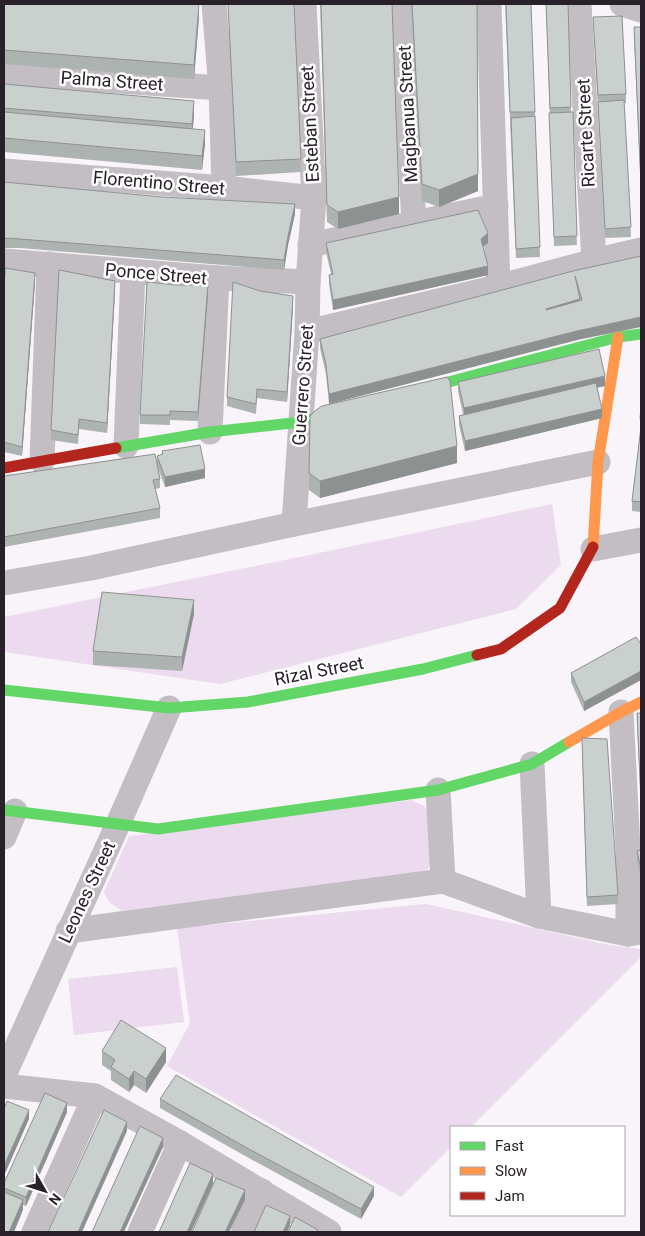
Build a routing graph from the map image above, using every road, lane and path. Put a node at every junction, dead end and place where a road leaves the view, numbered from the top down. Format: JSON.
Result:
{"nodes":[{"id":1,"x":304,"y":4,"type":"edge"},
{"id":2,"x":402,"y":4,"type":"edge"},
{"id":3,"x":489,"y":4,"type":"edge"},
{"id":4,"x":579,"y":4,"type":"edge"},
{"id":5,"x":622,"y":4,"type":"edge"},
{"id":6,"x":206,"y":5,"type":"edge"},
{"id":7,"x":641,"y":10,"type":"edge"},
{"id":8,"x":4,"y":73,"type":"edge"},
{"id":9,"x":221,"y":88,"type":"junction"},
{"id":10,"x":4,"y":170,"type":"edge"},
{"id":11,"x":224,"y":188,"type":"junction"},
{"id":12,"x":314,"y":198,"type":"junction"},
{"id":13,"x":496,"y":206,"type":"junction"},
{"id":14,"x":414,"y":224,"type":"junction"},
{"id":15,"x":310,"y":245,"type":"junction"},
{"id":16,"x":641,"y":250,"type":"edge"},
{"id":17,"x":4,"y":261,"type":"edge"},
{"id":18,"x":594,"y":262,"type":"junction"},
{"id":19,"x":49,"y":264,"type":"junction"},
{"id":20,"x":133,"y":272,"type":"junction"},
{"id":21,"x":218,"y":278,"type":"junction"},
{"id":22,"x":308,"y":282,"type":"junction"},
{"id":23,"x":498,"y":288,"type":"junction"},
{"id":24,"x":307,"y":332,"type":"junction"},
{"id":25,"x":641,"y":334,"type":"edge"},
{"id":26,"x":618,"y":337,"type":"junction"},
{"id":27,"x":406,"y":394,"type":"edge"},
{"id":28,"x":358,"y":406,"type":"edge"},
{"id":29,"x":300,"y":422,"type":"junction"},
{"id":30,"x":210,"y":432,"type":"junction"},
{"id":31,"x":126,"y":446,"type":"junction"},
{"id":32,"x":42,"y":461,"type":"junction"},
{"id":33,"x":598,"y":462,"type":"junction"},
{"id":34,"x":4,"y":468,"type":"edge"},
{"id":35,"x":294,"y":524,"type":"junction"},
{"id":36,"x":641,"y":540,"type":"edge"},
{"id":37,"x":593,"y":549,"type":"junction"},
{"id":38,"x":4,"y":583,"type":"edge"},
{"id":39,"x":4,"y":690,"type":"edge"},
{"id":40,"x":631,"y":707,"type":"edge"},
{"id":41,"x":169,"y":708,"type":"junction"},
{"id":42,"x":532,"y":764,"type":"junction"},
{"id":43,"x":438,"y":790,"type":"junction"},
{"id":44,"x":10,"y":811,"type":"edge"},
{"id":45,"x":118,"y":824,"type":"junction"},
{"id":46,"x":4,"y":837,"type":"edge"},
{"id":47,"x":635,"y":847,"type":"edge"},
{"id":48,"x":443,"y":881,"type":"junction"},
{"id":49,"x":539,"y":916,"type":"junction"},
{"id":50,"x":68,"y":931,"type":"junction"},
{"id":51,"x":635,"y":933,"type":"edge"},
{"id":52,"x":4,"y":1075,"type":"edge"},
{"id":53,"x":4,"y":1086,"type":"edge"},
{"id":54,"x":95,"y":1096,"type":"junction"},
{"id":55,"x":180,"y":1143,"type":"junction"},
{"id":56,"x":262,"y":1191,"type":"junction"},
{"id":57,"x":34,"y":1232,"type":"edge"},
{"id":58,"x":140,"y":1232,"type":"edge"},
{"id":59,"x":243,"y":1232,"type":"edge"},
{"id":60,"x":329,"y":1232,"type":"edge"}],
"edges":[{"from":1,"to":12,"type":"street","name":"Esteban Street"},
{"from":2,"to":14,"type":"street","name":"Magbanua Street"},
{"from":3,"to":13,"type":"street"},
{"from":4,"to":18,"type":"street","name":"Ricarte Street"},
{"from":5,"to":7,"type":"street"},
{"from":6,"to":9,"type":"street"},
{"from":8,"to":9,"type":"street","name":"Palma Street"},
{"from":9,"to":11,"type":"street"},
{"from":10,"to":11,"type":"street","name":"Florentino Street"},
{"from":11,"to":12,"type":"street","name":"Florentino Street"},
{"from":12,"to":15,"type":"street","name":"Esteban Street"},
{"from":13,"to":14,"type":"street"},
{"from":13,"to":23,"type":"street"},
{"from":14,"to":15,"type":"street"},
{"from":15,"to":22,"type":"street","name":"Guerrero Street"},
{"from":16,"to":18,"type":"street"},
{"from":17,"to":19,"type":"street","name":"Ponce Street"},
{"from":18,"to":23,"type":"street"},
{"from":19,"to":20,"type":"street","name":"Ponce Street"},
{"from":19,"to":32,"type":"street"},
{"from":20,"to":21,"type":"street","name":"Ponce Street"},
{"from":20,"to":31,"type":"street"},
{"from":21,"to":22,"type":"street","name":"Ponce Street"},
{"from":21,"to":30,"type":"street"},
{"from":22,"to":24,"type":"street","name":"Guerrero Street"},
{"from":23,"to":24,"type":"street"},
{"from":24,"to":29,"type":"street","name":"Guerrero Street"},
{"from":25,"to":26,"type":"street"},
{"from":26,"to":27,"type":"street"},
{"from":26,"to":33,"type":"street"},
{"from":28,"to":29,"type":"street"},
{"from":29,"to":30,"type":"street"},
{"from":29,"to":35,"type":"street","name":"Guerrero Street"},
{"from":30,"to":31,"type":"street"},
{"from":31,"to":32,"type":"street"},
{"from":32,"to":34,"type":"street"},
{"from":33,"to":35,"type":"street"},
{"from":33,"to":37,"type":"street"},
{"from":35,"to":38,"type":"street"},
{"from":36,"to":37,"type":"street"},
{"from":37,"to":41,"type":"street","name":"Rizal Street"},
{"from":39,"to":41,"type":"street","name":"Rizal Street"},
{"from":40,"to":42,"type":"street"},
{"from":40,"to":47,"type":"street"},
{"from":41,"to":45,"type":"street","name":"Leones Street"},
{"from":42,"to":43,"type":"street"},
{"from":42,"to":49,"type":"street"},
{"from":43,"to":45,"type":"street"},
{"from":43,"to":48,"type":"street"},
{"from":44,"to":45,"type":"street"},
{"from":44,"to":46,"type":"street"},
{"from":45,"to":50,"type":"street","name":"Leones Street"},
{"from":47,"to":51,"type":"street"},
{"from":48,"to":49,"type":"street"},
{"from":48,"to":50,"type":"street"},
{"from":49,"to":51,"type":"street"},
{"from":50,"to":52,"type":"street","name":"Leones Street"},
{"from":53,"to":54,"type":"street"},
{"from":54,"to":55,"type":"street"},
{"from":54,"to":57,"type":"street"},
{"from":55,"to":56,"type":"street"},
{"from":55,"to":58,"type":"street"},
{"from":56,"to":59,"type":"street"},
{"from":56,"to":60,"type":"street"}]}
